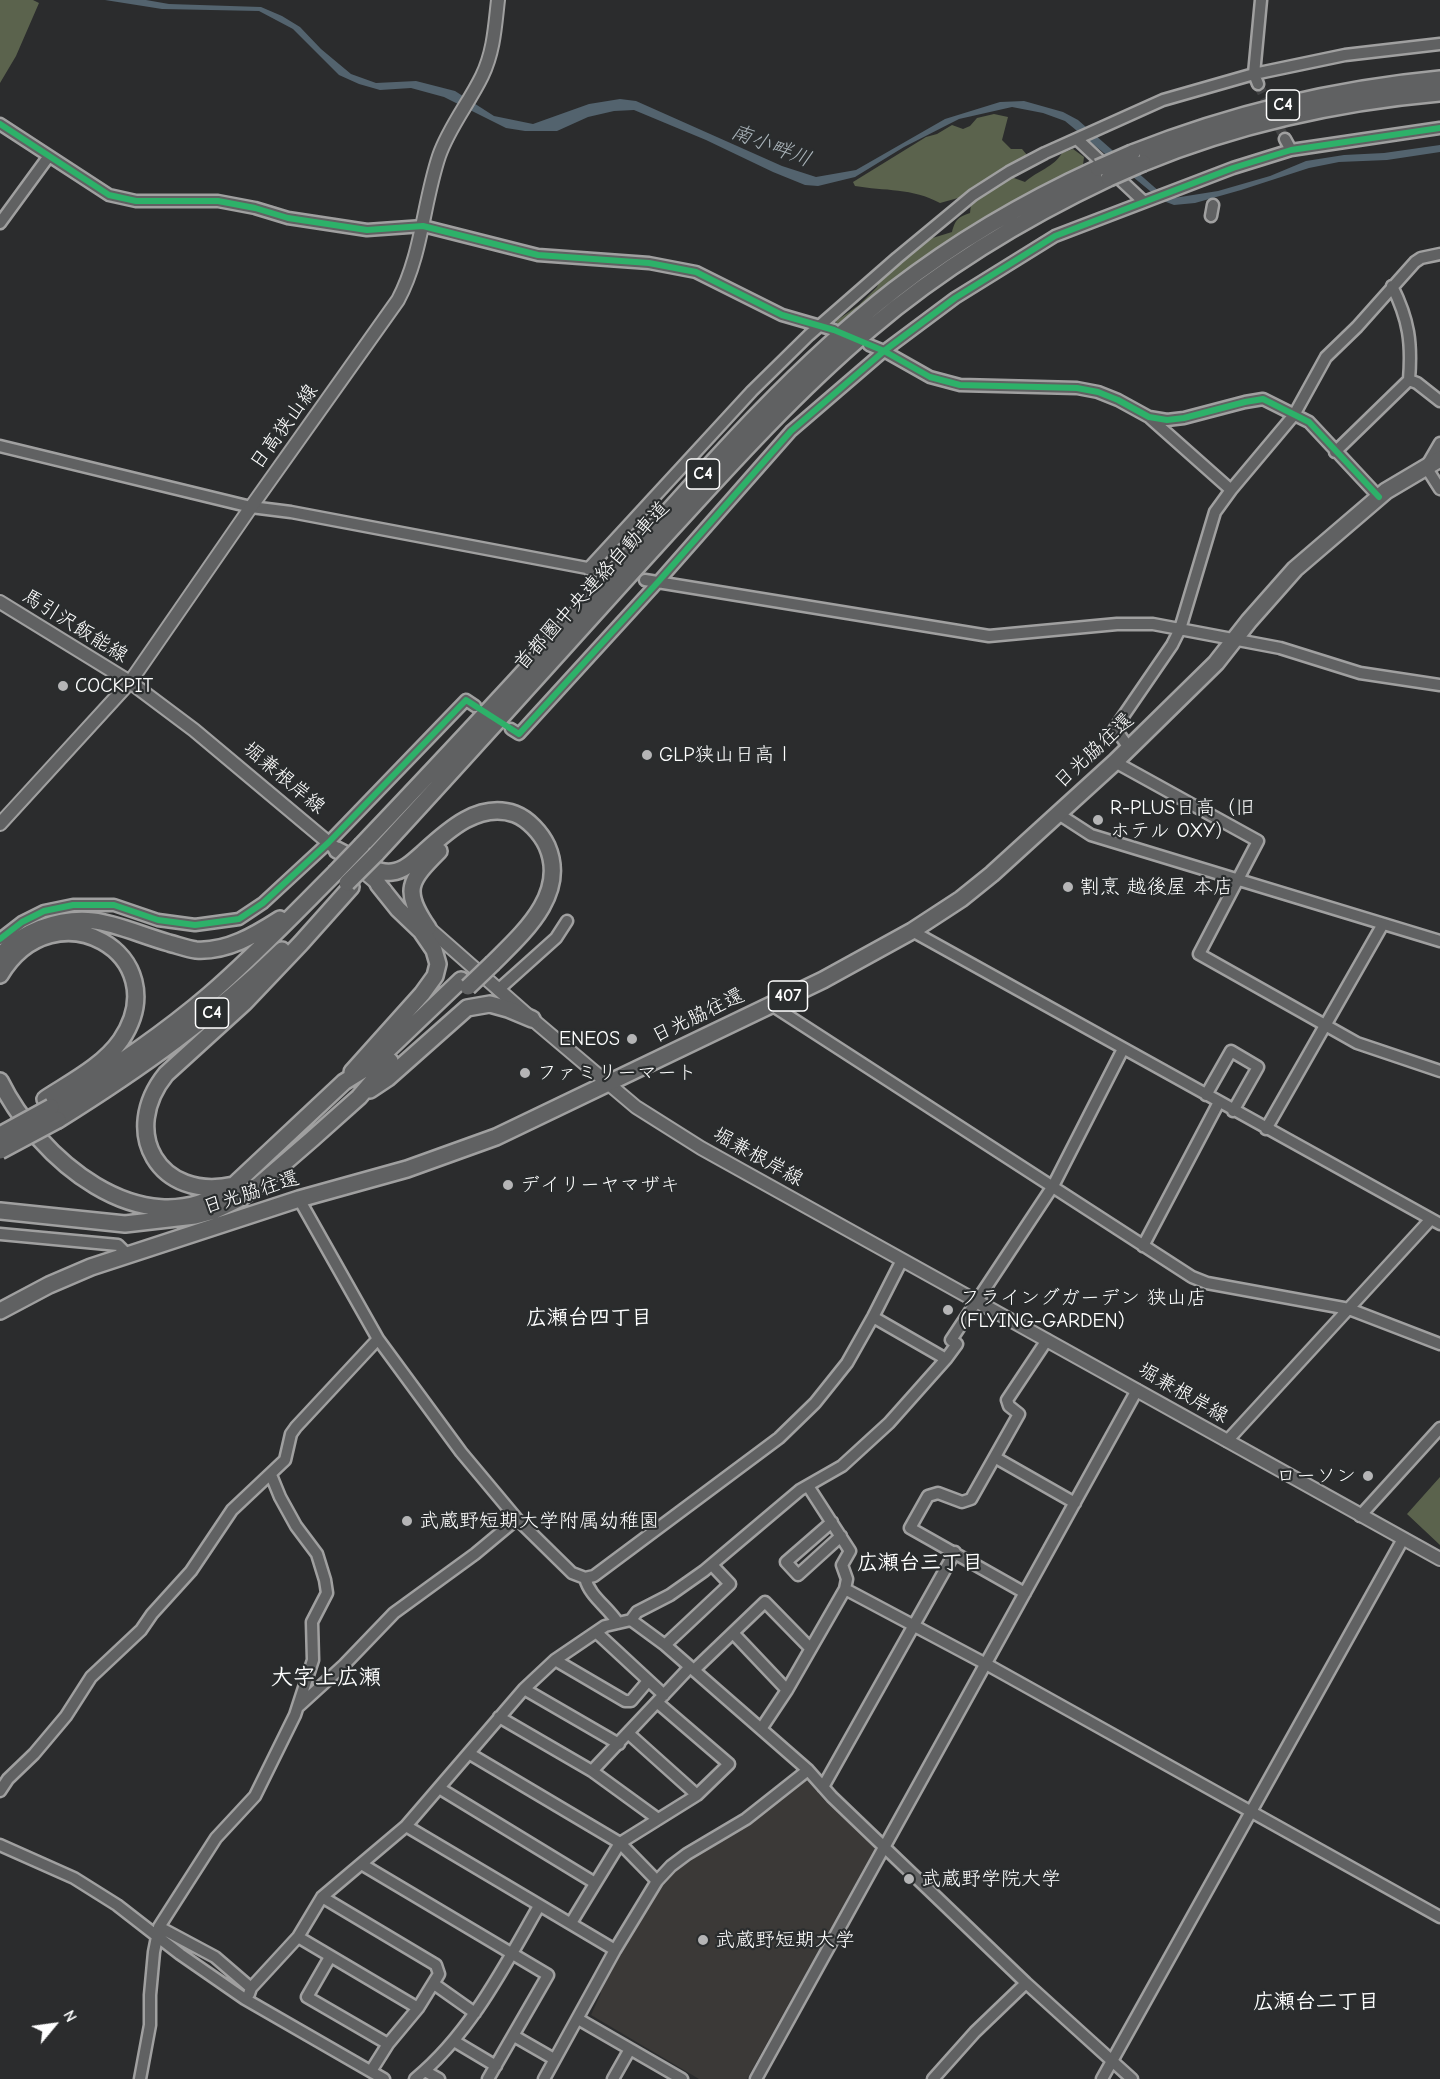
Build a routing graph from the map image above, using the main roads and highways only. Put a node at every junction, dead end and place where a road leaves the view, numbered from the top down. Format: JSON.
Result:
{"nodes":[{"id":1,"x":498,"y":0,"type":"edge"},
{"id":2,"x":1440,"y":79,"type":"edge"},
{"id":3,"x":1440,"y":93,"type":"edge"},
{"id":4,"x":1137,"y":158,"type":"junction"},
{"id":5,"x":1103,"y":173,"type":"junction"},
{"id":6,"x":1440,"y":459,"type":"edge"},
{"id":7,"x":0,"y":602,"type":"edge"},
{"id":8,"x":130,"y":682,"type":"junction"},
{"id":9,"x":0,"y":824,"type":"edge"},
{"id":10,"x":333,"y":846,"type":"junction"},
{"id":11,"x":378,"y":884,"type":"junction"},
{"id":12,"x":349,"y":885,"type":"junction"},
{"id":13,"x":304,"y":904,"type":"junction"},
{"id":14,"x":428,"y":927,"type":"junction"},
{"id":15,"x":0,"y":957,"type":"edge"},
{"id":16,"x":490,"y":960,"type":"junction"},
{"id":17,"x":0,"y":975,"type":"edge"},
{"id":18,"x":465,"y":983,"type":"junction"},
{"id":19,"x":532,"y":1019,"type":"junction"},
{"id":20,"x":0,"y":1081,"type":"edge"},
{"id":21,"x":344,"y":1082,"type":"junction"},
{"id":22,"x":608,"y":1084,"type":"junction"},
{"id":23,"x":359,"y":1097,"type":"junction"},
{"id":24,"x":0,"y":1102,"type":"edge"},
{"id":25,"x":52,"y":1108,"type":"junction"},
{"id":26,"x":0,"y":1126,"type":"edge"},
{"id":27,"x":0,"y":1135,"type":"edge"},
{"id":28,"x":0,"y":1151,"type":"edge"},
{"id":29,"x":234,"y":1185,"type":"junction"},
{"id":30,"x":0,"y":1211,"type":"edge"},
{"id":31,"x":175,"y":1218,"type":"junction"},
{"id":32,"x":0,"y":1311,"type":"edge"},
{"id":33,"x":1440,"y":1559,"type":"edge"}],
"edges":[{"from":1,"to":8,"type":"main road","name":"日高狭山線"},
{"from":2,"to":4,"type":"highway","name":"首都圏中央連絡自動車道","number":"C4"},
{"from":3,"to":4,"type":"highway","name":"首都圏中央連絡自動車道","number":"C4"},
{"from":4,"to":5,"type":"highway","name":"首都圏中央連絡自動車道","number":"C4","bridge":true},
{"from":5,"to":12,"type":"highway","name":"首都圏中央連絡自動車道","number":"C4","bridge":true},
{"from":5,"to":13,"type":"highway","name":"首都圏中央連絡自動車道","number":"C4","bridge":true},
{"from":6,"to":22,"type":"highway","name":"日光脇往還","number":"407"},
{"from":7,"to":8,"type":"main road","name":"馬引沢飯能線"},
{"from":8,"to":9,"type":"main road","name":"日高狭山線"},
{"from":8,"to":10,"type":"main road","name":"堀兼根岸線"},
{"from":10,"to":11,"type":"main road","name":"堀兼根岸線"},
{"from":10,"to":16,"type":"highway"},
{"from":11,"to":14,"type":"main road","name":"堀兼根岸線"},
{"from":11,"to":21,"type":"highway"},
{"from":12,"to":25,"type":"highway","name":"首都圏中央連絡自動車道","number":"C4"},
{"from":12,"to":29,"type":"highway"},
{"from":13,"to":15,"type":"highway"},
{"from":13,"to":25,"type":"highway","name":"首都圏中央連絡自動車道","number":"C4"},
{"from":14,"to":16,"type":"highway"},
{"from":14,"to":19,"type":"main road","name":"堀兼根岸線"},
{"from":16,"to":18,"type":"highway"},
{"from":17,"to":25,"type":"highway"},
{"from":18,"to":21,"type":"highway"},
{"from":18,"to":23,"type":"highway"},
{"from":19,"to":22,"type":"main road","name":"堀兼根岸線"},
{"from":19,"to":23,"type":"highway"},
{"from":20,"to":29,"type":"highway"},
{"from":21,"to":29,"type":"highway"},
{"from":22,"to":32,"type":"highway","name":"日光脇往還","number":"407"},
{"from":22,"to":33,"type":"main road","name":"堀兼根岸線"},
{"from":23,"to":31,"type":"highway"},
{"from":24,"to":31,"type":"highway"},
{"from":25,"to":26,"type":"highway"},
{"from":25,"to":27,"type":"highway","name":"首都圏中央連絡自動車道","number":"C4","bridge":true},
{"from":25,"to":28,"type":"highway","name":"首都圏中央連絡自動車道","number":"C4","bridge":true},
{"from":30,"to":31,"type":"highway"}]}
